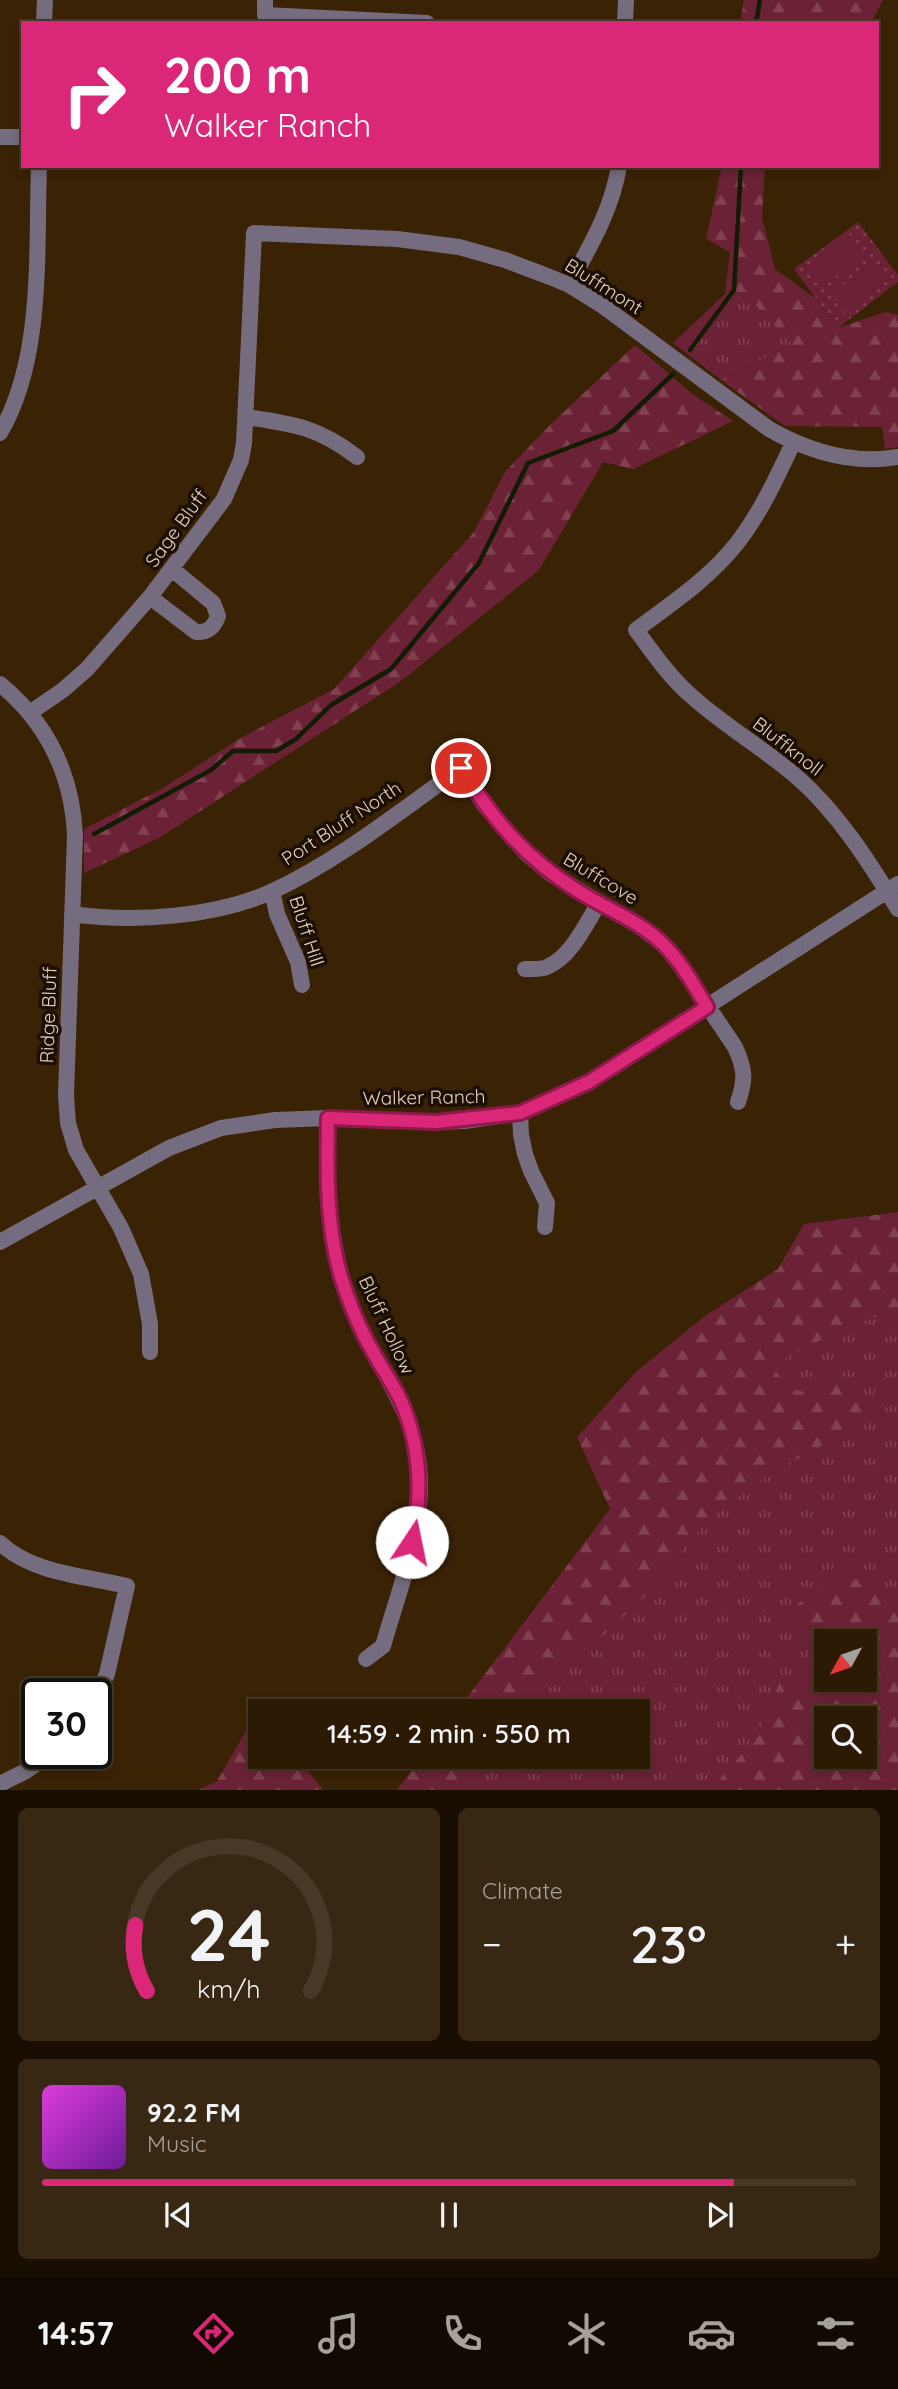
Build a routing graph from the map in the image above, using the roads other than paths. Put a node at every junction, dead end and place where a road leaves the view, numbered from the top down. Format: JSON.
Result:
{"nodes":[{"id":1,"x":45,"y":0,"type":"edge"},
{"id":2,"x":626,"y":0,"type":"edge"},
{"id":3,"x":265,"y":8,"type":"edge"},
{"id":4,"x":44,"y":21,"type":"edge"},
{"id":5,"x":405,"y":21,"type":"edge"},
{"id":6,"x":625,"y":21,"type":"edge"},
{"id":7,"x":0,"y":137,"type":"edge"},
{"id":8,"x":21,"y":137,"type":"edge"},
{"id":9,"x":39,"y":168,"type":"edge"},
{"id":10,"x":619,"y":168,"type":"edge"},
{"id":11,"x":254,"y":233,"type":"joint"},
{"id":12,"x":569,"y":285,"type":"junction"},
{"id":13,"x":247,"y":417,"type":"junction"},
{"id":14,"x":0,"y":433,"type":"edge"},
{"id":15,"x":793,"y":443,"type":"junction"},
{"id":16,"x":357,"y":457,"type":"dead end"},
{"id":17,"x":898,"y":457,"type":"edge"},
{"id":18,"x":172,"y":569,"type":"junction"},
{"id":19,"x":150,"y":597,"type":"junction"},
{"id":20,"x":0,"y":684,"type":"edge"},
{"id":21,"x":31,"y":712,"type":"junction"},
{"id":22,"x":461,"y":768,"type":"joint"},
{"id":23,"x":893,"y":888,"type":"edge"},
{"id":24,"x":272,"y":891,"type":"junction"},
{"id":25,"x":599,"y":903,"type":"junction"},
{"id":26,"x":898,"y":909,"type":"edge"},
{"id":27,"x":72,"y":914,"type":"junction"},
{"id":28,"x":525,"y":969,"type":"dead end"},
{"id":29,"x":302,"y":985,"type":"dead end"},
{"id":30,"x":707,"y":1007,"type":"junction"},
{"id":31,"x":738,"y":1101,"type":"dead end"},
{"id":32,"x":520,"y":1113,"type":"junction"},
{"id":33,"x":328,"y":1118,"type":"junction"},
{"id":34,"x":98,"y":1186,"type":"junction"},
{"id":35,"x":545,"y":1227,"type":"dead end"},
{"id":36,"x":0,"y":1242,"type":"edge"},
{"id":37,"x":150,"y":1352,"type":"dead end"},
{"id":38,"x":0,"y":1543,"type":"edge"},
{"id":39,"x":366,"y":1659,"type":"dead end"},
{"id":40,"x":105,"y":1678,"type":"edge"},
{"id":41,"x":29,"y":1769,"type":"edge"},
{"id":42,"x":0,"y":1784,"type":"edge"}],
"edges":[{"from":1,"to":4,"type":"street"},
{"from":2,"to":6,"type":"street"},
{"from":3,"to":5,"type":"street"},
{"from":7,"to":8,"type":"street"},
{"from":9,"to":14,"type":"street"},
{"from":10,"to":12,"type":"street"},
{"from":11,"to":12,"type":"street","name":"Bluffmont"},
{"from":11,"to":13,"type":"street","name":"Sage Bluff"},
{"from":12,"to":15,"type":"street","name":"Bluffmont"},
{"from":13,"to":16,"type":"street"},
{"from":13,"to":18,"type":"street","name":"Sage Bluff"},
{"from":15,"to":17,"type":"street","name":"Bluffmont"},
{"from":15,"to":23,"type":"street","name":"Bluffknoll"},
{"from":18,"to":19,"type":"street","name":"Sage Bluff"},
{"from":18,"to":19,"type":"street"},
{"from":19,"to":21,"type":"street","name":"Sage Bluff"},
{"from":20,"to":21,"type":"street","name":"Ridge Bluff"},
{"from":21,"to":27,"type":"street","name":"Ridge Bluff"},
{"from":22,"to":24,"type":"street","name":"Port Bluff North"},
{"from":22,"to":25,"type":"street","name":"Bluffcove"},
{"from":23,"to":26,"type":"street","name":"Bluffknoll"},
{"from":23,"to":30,"type":"street","name":"Walker Ranch"},
{"from":24,"to":27,"type":"street","name":"Port Bluff North"},
{"from":24,"to":29,"type":"street","name":"Bluff Hill"},
{"from":25,"to":28,"type":"street"},
{"from":25,"to":30,"type":"street","name":"Bluffcove"},
{"from":27,"to":34,"type":"street","name":"Ridge Bluff"},
{"from":30,"to":31,"type":"street","name":"Bluffcove"},
{"from":30,"to":32,"type":"street","name":"Walker Ranch"},
{"from":32,"to":33,"type":"street","name":"Walker Ranch"},
{"from":32,"to":35,"type":"street"},
{"from":33,"to":34,"type":"street","name":"Walker Ranch"},
{"from":33,"to":39,"type":"street","name":"Bluff Hollow"},
{"from":34,"to":36,"type":"street","name":"Walker Ranch"},
{"from":34,"to":37,"type":"street","name":"Ridge Bluff"},
{"from":38,"to":40,"type":"street"},
{"from":41,"to":42,"type":"street"}]}
